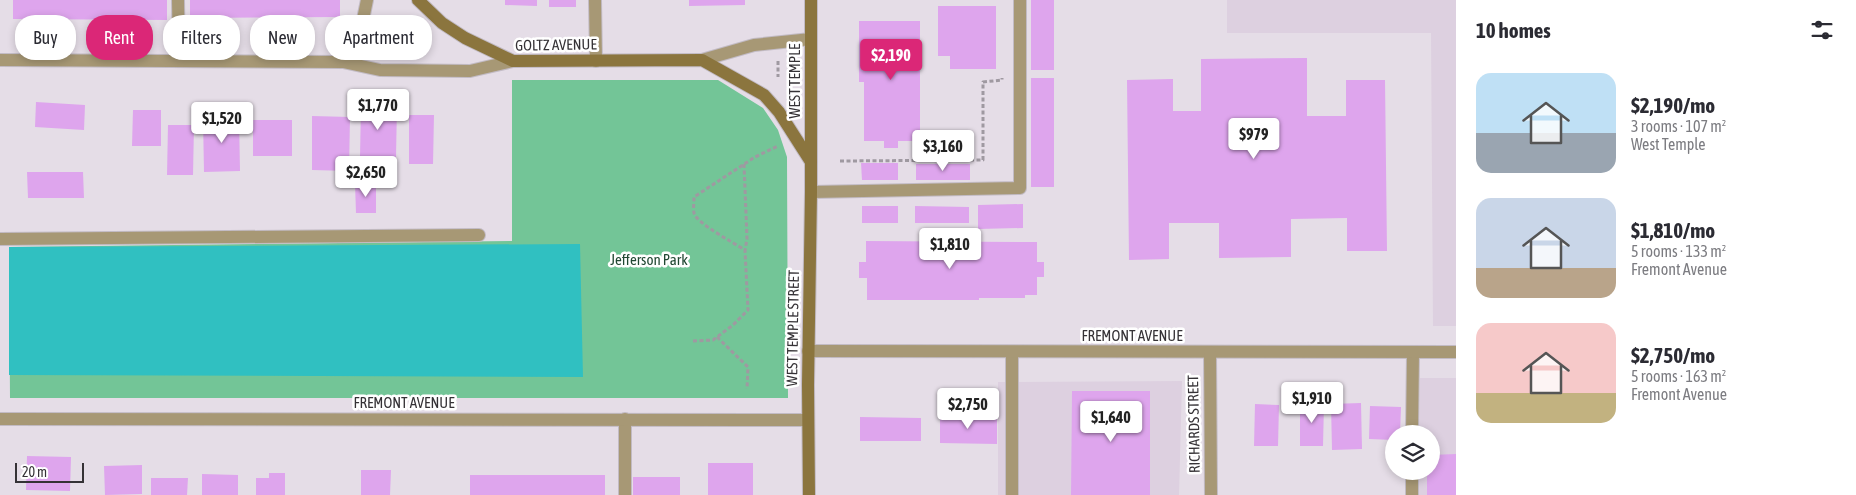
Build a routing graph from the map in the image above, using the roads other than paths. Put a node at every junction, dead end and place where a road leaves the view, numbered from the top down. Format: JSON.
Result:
{"nodes":[{"id":1,"x":178,"y":0,"type":"edge"},
{"id":2,"x":367,"y":0,"type":"edge"},
{"id":3,"x":418,"y":0,"type":"edge"},
{"id":4,"x":595,"y":0,"type":"edge"},
{"id":5,"x":811,"y":0,"type":"edge"},
{"id":6,"x":1020,"y":0,"type":"edge"},
{"id":7,"x":811,"y":39,"type":"junction"},
{"id":8,"x":0,"y":60,"type":"edge"},
{"id":9,"x":702,"y":60,"type":"junction"},
{"id":10,"x":179,"y":61,"type":"junction"},
{"id":11,"x":513,"y":61,"type":"junction"},
{"id":12,"x":596,"y":61,"type":"junction"},
{"id":13,"x":343,"y":62,"type":"junction"},
{"id":14,"x":811,"y":162,"type":"junction"},
{"id":15,"x":811,"y":192,"type":"junction"},
{"id":16,"x":480,"y":235,"type":"dead end"},
{"id":17,"x":0,"y":239,"type":"edge"},
{"id":18,"x":808,"y":351,"type":"junction"},
{"id":19,"x":1012,"y":352,"type":"junction"},
{"id":20,"x":1210,"y":352,"type":"junction"},
{"id":21,"x":1413,"y":352,"type":"junction"},
{"id":22,"x":1456,"y":352,"type":"edge"},
{"id":23,"x":0,"y":419,"type":"edge"},
{"id":24,"x":626,"y":420,"type":"junction"},
{"id":25,"x":808,"y":420,"type":"junction"},
{"id":26,"x":1412,"y":425,"type":"edge"},
{"id":27,"x":1412,"y":480,"type":"edge"},
{"id":28,"x":626,"y":495,"type":"edge"},
{"id":29,"x":809,"y":495,"type":"edge"},
{"id":30,"x":1012,"y":495,"type":"edge"},
{"id":31,"x":1211,"y":495,"type":"edge"},
{"id":32,"x":1412,"y":495,"type":"edge"}],
"edges":[{"from":1,"to":10,"type":"street"},
{"from":2,"to":13,"type":"street"},
{"from":3,"to":11,"type":"street"},
{"from":4,"to":12,"type":"street"},
{"from":5,"to":7,"type":"street","name":"WEST TEMPLE"},
{"from":6,"to":15,"type":"street"},
{"from":7,"to":9,"type":"street","name":"GOLTZ AVENUE"},
{"from":7,"to":14,"type":"street","name":"WEST TEMPLE"},
{"from":8,"to":10,"type":"street","name":"GOLTZ AVENUE"},
{"from":9,"to":12,"type":"street","name":"GOLTZ AVENUE"},
{"from":9,"to":14,"type":"street"},
{"from":10,"to":13,"type":"street","name":"GOLTZ AVENUE"},
{"from":11,"to":12,"type":"street","name":"GOLTZ AVENUE"},
{"from":11,"to":13,"type":"street","name":"GOLTZ AVENUE"},
{"from":14,"to":15,"type":"street","name":"WEST TEMPLE STREET"},
{"from":15,"to":18,"type":"street","name":"WEST TEMPLE STREET"},
{"from":16,"to":17,"type":"street"},
{"from":18,"to":19,"type":"street","name":"FREMONT AVENUE"},
{"from":18,"to":25,"type":"street","name":"WEST TEMPLE STREET"},
{"from":19,"to":20,"type":"street","name":"FREMONT AVENUE"},
{"from":19,"to":30,"type":"street"},
{"from":20,"to":21,"type":"street","name":"FREMONT AVENUE"},
{"from":20,"to":31,"type":"street","name":"RICHARDS STREET"},
{"from":21,"to":22,"type":"street","name":"FREMONT AVENUE"},
{"from":21,"to":26,"type":"street"},
{"from":23,"to":24,"type":"street","name":"FREMONT AVENUE"},
{"from":24,"to":25,"type":"street","name":"FREMONT AVENUE"},
{"from":24,"to":28,"type":"street"},
{"from":25,"to":29,"type":"street","name":"WEST TEMPLE STREET"},
{"from":27,"to":32,"type":"street"}]}
